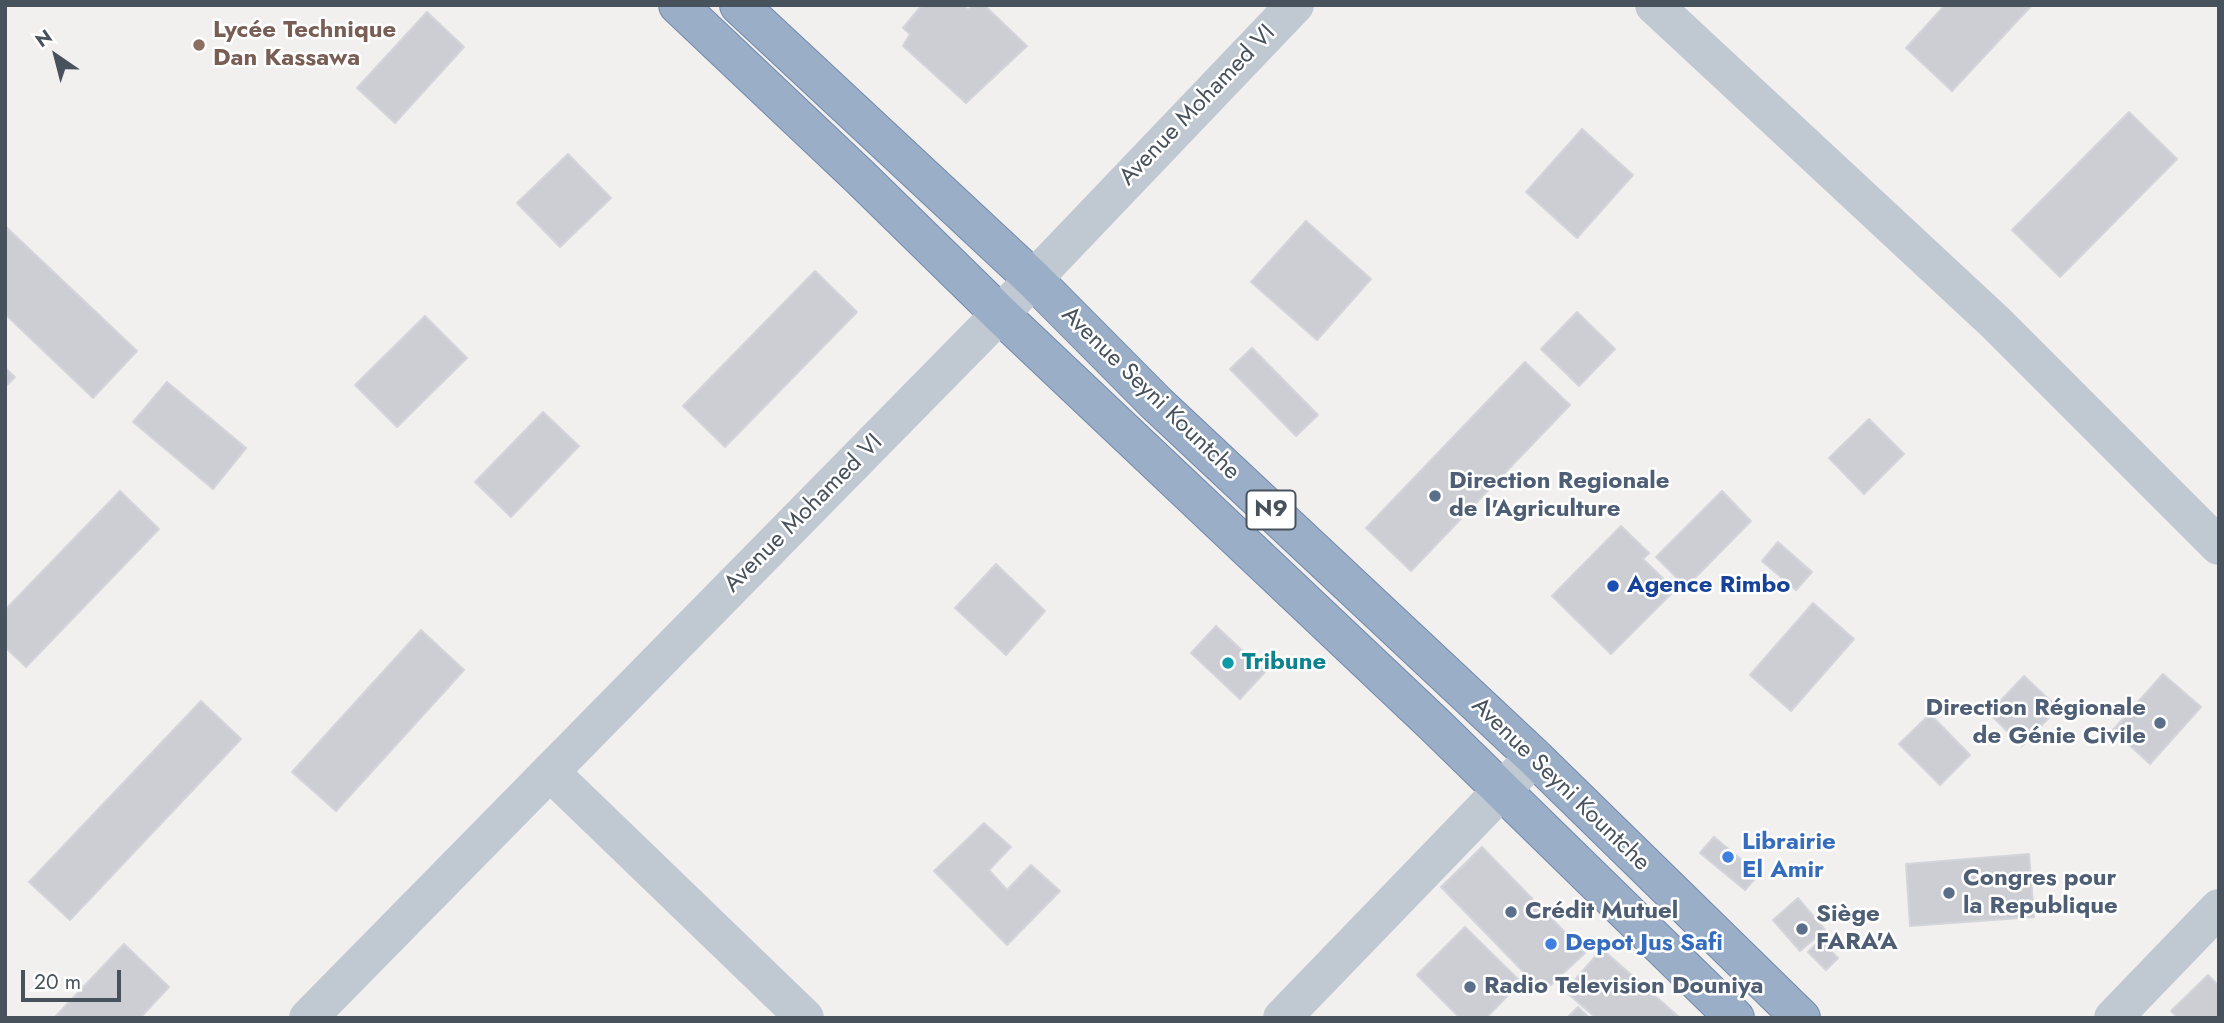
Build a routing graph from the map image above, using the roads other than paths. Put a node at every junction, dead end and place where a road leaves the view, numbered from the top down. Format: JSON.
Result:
{"nodes":[{"id":1,"x":678,"y":5,"type":"edge"},
{"id":2,"x":1295,"y":5,"type":"edge"},
{"id":3,"x":1654,"y":5,"type":"edge"},
{"id":4,"x":741,"y":7,"type":"edge"},
{"id":5,"x":712,"y":37,"type":"junction"},
{"id":6,"x":1033,"y":279,"type":"junction"},
{"id":7,"x":1000,"y":314,"type":"junction"},
{"id":8,"x":2219,"y":546,"type":"edge"},
{"id":9,"x":1534,"y":757,"type":"junction"},
{"id":10,"x":550,"y":772,"type":"junction"},
{"id":11,"x":1503,"y":791,"type":"junction"},
{"id":12,"x":2219,"y":908,"type":"edge"},
{"id":13,"x":308,"y":1018,"type":"edge"},
{"id":14,"x":805,"y":1018,"type":"edge"},
{"id":15,"x":1282,"y":1018,"type":"edge"},
{"id":16,"x":1735,"y":1018,"type":"edge"},
{"id":17,"x":1801,"y":1018,"type":"edge"},
{"id":18,"x":2113,"y":1018,"type":"edge"}],
"edges":[{"from":1,"to":5,"type":"highway","name":"Avenue Seyni Kountche","number":"N9"},
{"from":2,"to":6,"type":"street","name":"Avenue Mohamed VI"},
{"from":3,"to":8,"type":"street"},
{"from":4,"to":5,"type":"highway"},
{"from":4,"to":6,"type":"highway","name":"Avenue Seyni Kountche","number":"N9"},
{"from":5,"to":7,"type":"highway","name":"Avenue Seyni Kountche","number":"N9"},
{"from":6,"to":7,"type":"street","name":"Avenue Mohamed VI"},
{"from":6,"to":9,"type":"highway","name":"Avenue Seyni Kountche","number":"N9"},
{"from":7,"to":10,"type":"street","name":"Avenue Mohamed VI"},
{"from":7,"to":11,"type":"highway","name":"Avenue Seyni Kountche","number":"N9"},
{"from":9,"to":11,"type":"street"},
{"from":9,"to":17,"type":"highway","name":"Avenue Seyni Kountche","number":"N9"},
{"from":10,"to":13,"type":"street","name":"Avenue Mohamed VI"},
{"from":10,"to":14,"type":"street"},
{"from":11,"to":15,"type":"street"},
{"from":11,"to":16,"type":"highway","name":"Avenue Seyni Kountche","number":"N9"},
{"from":12,"to":18,"type":"street"}]}
